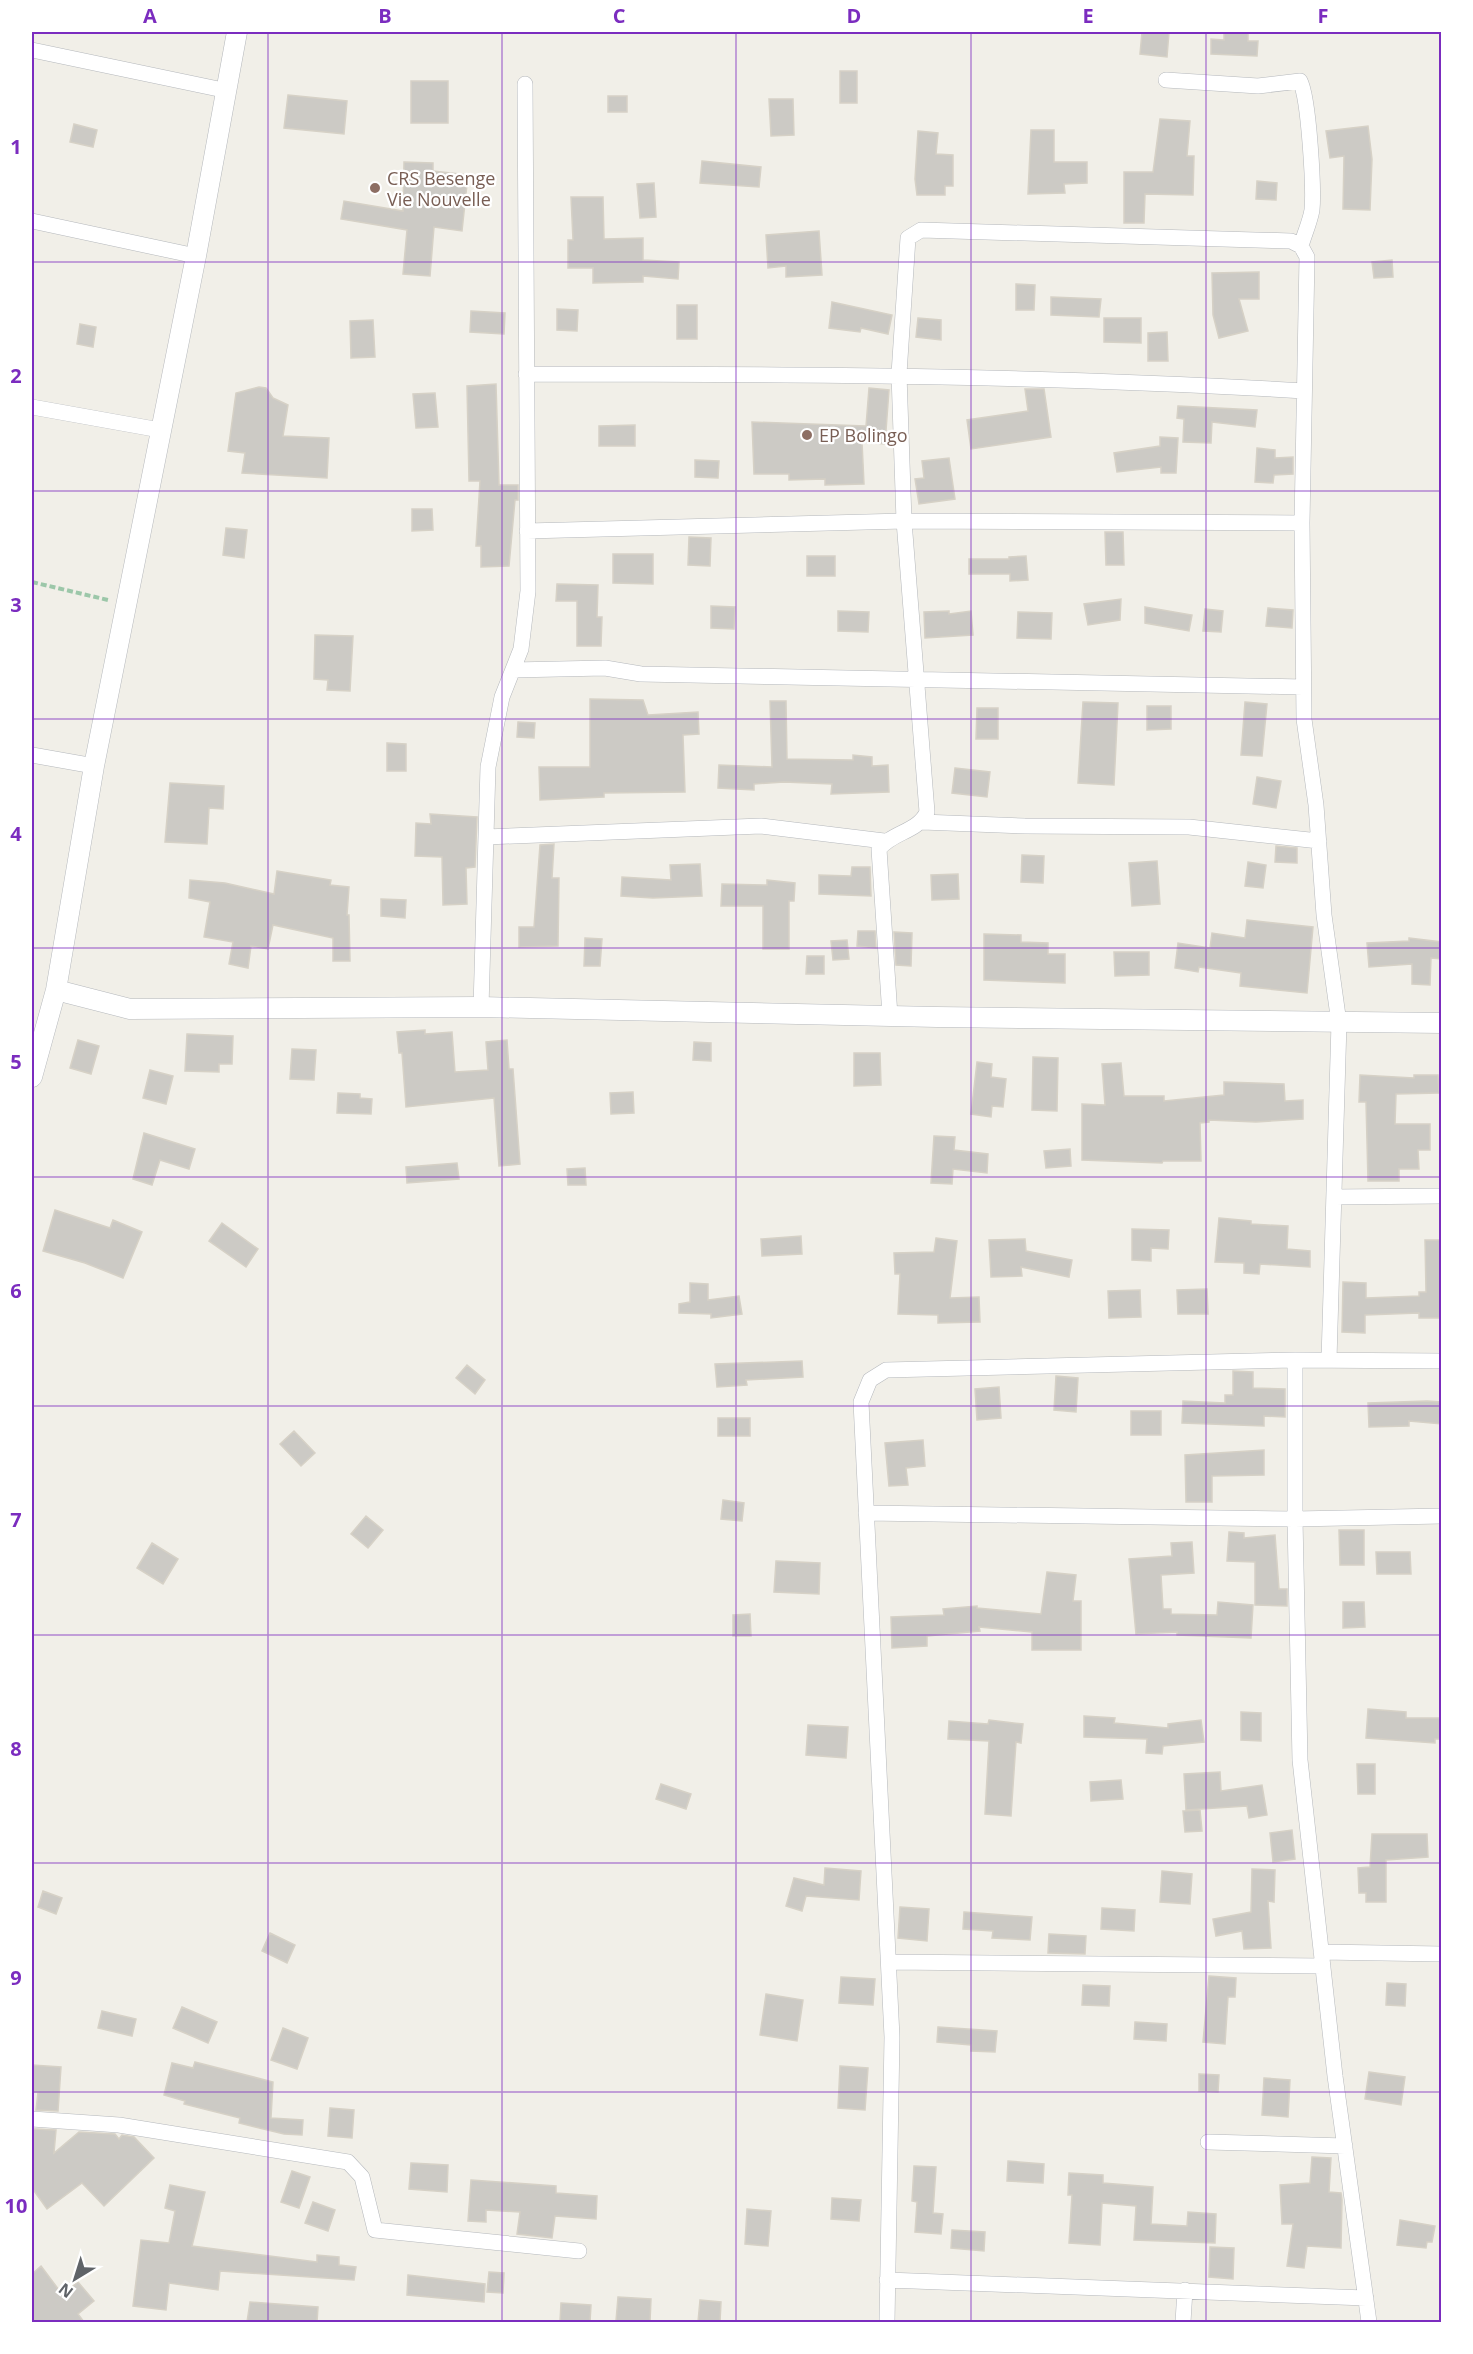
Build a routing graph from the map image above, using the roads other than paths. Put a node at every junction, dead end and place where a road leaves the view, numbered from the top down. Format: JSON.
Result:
{"nodes":[{"id":1,"x":237,"y":32,"type":"edge"},
{"id":2,"x":32,"y":50,"type":"edge"},
{"id":3,"x":1166,"y":81,"type":"dead end"},
{"id":4,"x":525,"y":84,"type":"dead end"},
{"id":5,"x":228,"y":91,"type":"junction"},
{"id":6,"x":32,"y":221,"type":"edge"},
{"id":7,"x":1301,"y":246,"type":"junction"},
{"id":8,"x":196,"y":256,"type":"junction"},
{"id":9,"x":526,"y":374,"type":"junction"},
{"id":10,"x":899,"y":374,"type":"junction"},
{"id":11,"x":1304,"y":391,"type":"junction"},
{"id":12,"x":32,"y":407,"type":"edge"},
{"id":13,"x":160,"y":430,"type":"junction"},
{"id":14,"x":904,"y":521,"type":"junction"},
{"id":15,"x":1302,"y":523,"type":"junction"},
{"id":16,"x":527,"y":531,"type":"junction"},
{"id":17,"x":513,"y":670,"type":"junction"},
{"id":18,"x":916,"y":679,"type":"junction"},
{"id":19,"x":1303,"y":687,"type":"junction"},
{"id":20,"x":32,"y":755,"type":"edge"},
{"id":21,"x":94,"y":766,"type":"junction"},
{"id":22,"x":922,"y":822,"type":"junction"},
{"id":23,"x":486,"y":837,"type":"junction"},
{"id":24,"x":884,"y":841,"type":"junction"},
{"id":25,"x":1319,"y":841,"type":"junction"},
{"id":26,"x":56,"y":990,"type":"junction"},
{"id":27,"x":481,"y":1007,"type":"junction"},
{"id":28,"x":891,"y":1016,"type":"junction"},
{"id":29,"x":1339,"y":1023,"type":"junction"},
{"id":30,"x":1442,"y":1023,"type":"edge"},
{"id":31,"x":32,"y":1077,"type":"edge"},
{"id":32,"x":1442,"y":1196,"type":"edge"},
{"id":33,"x":1334,"y":1197,"type":"junction"},
{"id":34,"x":1295,"y":1360,"type":"junction"},
{"id":35,"x":1329,"y":1360,"type":"junction"},
{"id":36,"x":1442,"y":1361,"type":"edge"},
{"id":37,"x":866,"y":1513,"type":"junction"},
{"id":38,"x":1442,"y":1516,"type":"edge"},
{"id":39,"x":1295,"y":1519,"type":"junction"},
{"id":40,"x":1442,"y":1954,"type":"edge"},
{"id":41,"x":1322,"y":1959,"type":"junction"},
{"id":42,"x":889,"y":1962,"type":"junction"},
{"id":43,"x":32,"y":2119,"type":"edge"},
{"id":44,"x":1208,"y":2142,"type":"dead end"},
{"id":45,"x":1345,"y":2146,"type":"junction"},
{"id":46,"x":579,"y":2251,"type":"dead end"},
{"id":47,"x":888,"y":2280,"type":"junction"},
{"id":48,"x":1185,"y":2290,"type":"junction"},
{"id":49,"x":1366,"y":2298,"type":"junction"},
{"id":50,"x":887,"y":2322,"type":"edge"},
{"id":51,"x":1183,"y":2322,"type":"edge"},
{"id":52,"x":1369,"y":2322,"type":"edge"}],
"edges":[{"from":1,"to":5,"type":"street"},
{"from":2,"to":5,"type":"street"},
{"from":3,"to":7,"type":"street"},
{"from":4,"to":9,"type":"street"},
{"from":5,"to":8,"type":"street"},
{"from":6,"to":8,"type":"street"},
{"from":7,"to":10,"type":"street"},
{"from":7,"to":11,"type":"street"},
{"from":8,"to":13,"type":"street"},
{"from":9,"to":10,"type":"street"},
{"from":9,"to":16,"type":"street"},
{"from":10,"to":11,"type":"street"},
{"from":10,"to":14,"type":"street"},
{"from":11,"to":15,"type":"street"},
{"from":12,"to":13,"type":"street"},
{"from":13,"to":21,"type":"street"},
{"from":14,"to":15,"type":"street"},
{"from":14,"to":16,"type":"street"},
{"from":14,"to":18,"type":"street"},
{"from":15,"to":19,"type":"street"},
{"from":16,"to":17,"type":"street"},
{"from":17,"to":18,"type":"street"},
{"from":17,"to":23,"type":"street"},
{"from":18,"to":19,"type":"street"},
{"from":18,"to":22,"type":"street"},
{"from":19,"to":25,"type":"street"},
{"from":20,"to":21,"type":"street"},
{"from":21,"to":26,"type":"street"},
{"from":22,"to":24,"type":"street"},
{"from":22,"to":25,"type":"street"},
{"from":23,"to":24,"type":"street"},
{"from":23,"to":27,"type":"street"},
{"from":24,"to":28,"type":"street"},
{"from":25,"to":29,"type":"street"},
{"from":26,"to":27,"type":"street"},
{"from":26,"to":31,"type":"street"},
{"from":27,"to":28,"type":"street"},
{"from":28,"to":29,"type":"street"},
{"from":29,"to":30,"type":"street"},
{"from":29,"to":33,"type":"street"},
{"from":32,"to":33,"type":"street"},
{"from":33,"to":35,"type":"street"},
{"from":34,"to":35,"type":"street"},
{"from":34,"to":37,"type":"street"},
{"from":34,"to":39,"type":"street"},
{"from":35,"to":36,"type":"street"},
{"from":37,"to":39,"type":"street"},
{"from":37,"to":42,"type":"street"},
{"from":38,"to":39,"type":"street"},
{"from":39,"to":41,"type":"street"},
{"from":40,"to":41,"type":"street"},
{"from":41,"to":42,"type":"street"},
{"from":41,"to":45,"type":"street"},
{"from":42,"to":47,"type":"street"},
{"from":43,"to":46,"type":"street"},
{"from":44,"to":45,"type":"street"},
{"from":45,"to":49,"type":"street"},
{"from":47,"to":48,"type":"street"},
{"from":47,"to":50,"type":"street"},
{"from":48,"to":49,"type":"street"},
{"from":48,"to":51,"type":"street"},
{"from":49,"to":52,"type":"street"}]}
